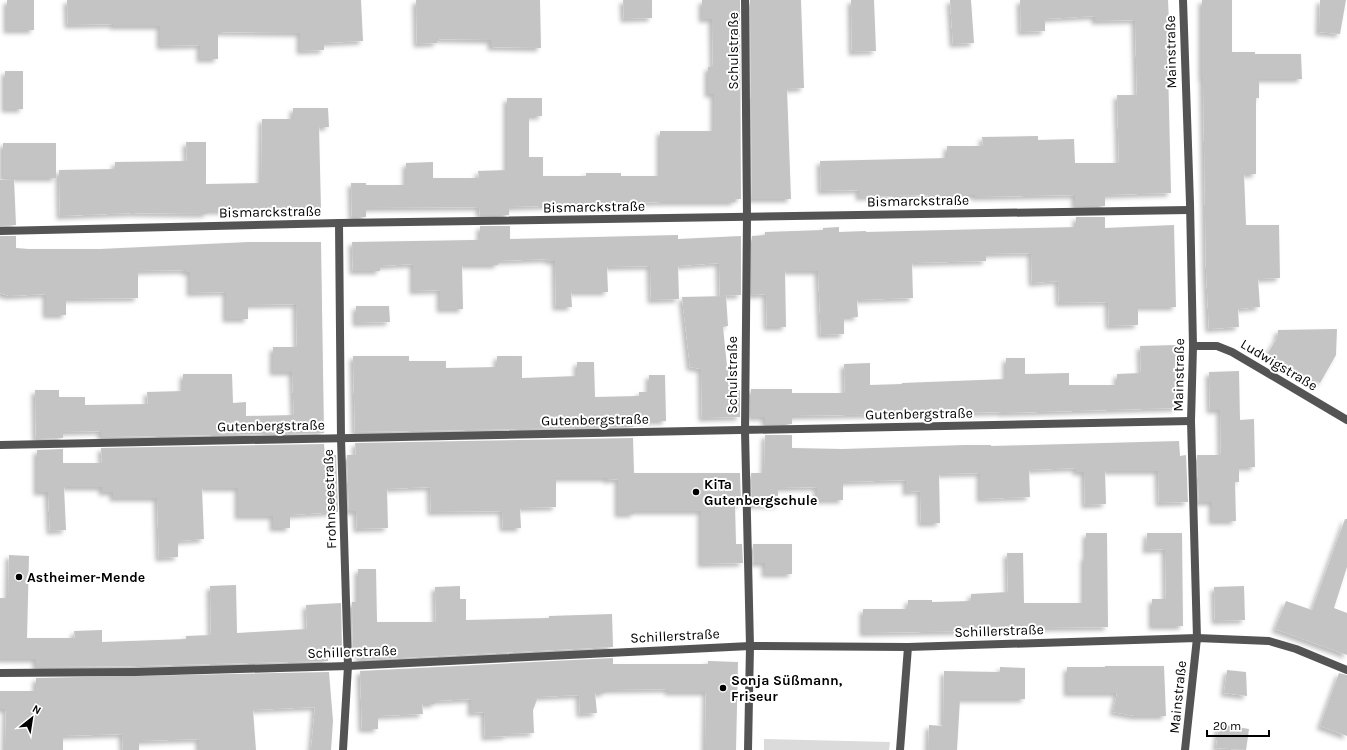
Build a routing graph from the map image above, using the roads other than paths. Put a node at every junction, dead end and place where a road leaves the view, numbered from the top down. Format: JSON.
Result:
{"nodes":[{"id":1,"x":745,"y":0,"type":"edge"},
{"id":2,"x":1183,"y":0,"type":"edge"},
{"id":3,"x":1189,"y":210,"type":"junction"},
{"id":4,"x":746,"y":217,"type":"junction"},
{"id":5,"x":339,"y":223,"type":"junction"},
{"id":6,"x":0,"y":231,"type":"edge"},
{"id":7,"x":1193,"y":346,"type":"junction"},
{"id":8,"x":1347,"y":420,"type":"edge"},
{"id":9,"x":1191,"y":421,"type":"junction"},
{"id":10,"x":745,"y":431,"type":"junction"},
{"id":11,"x":341,"y":438,"type":"junction"},
{"id":12,"x":0,"y":444,"type":"edge"},
{"id":13,"x":1198,"y":638,"type":"junction"},
{"id":14,"x":750,"y":646,"type":"junction"},
{"id":15,"x":908,"y":647,"type":"junction"},
{"id":16,"x":348,"y":666,"type":"junction"},
{"id":17,"x":1347,"y":670,"type":"edge"},
{"id":18,"x":0,"y":673,"type":"edge"},
{"id":19,"x":343,"y":750,"type":"edge"},
{"id":20,"x":748,"y":750,"type":"edge"},
{"id":21,"x":900,"y":750,"type":"edge"},
{"id":22,"x":1185,"y":750,"type":"edge"}],
"edges":[{"from":1,"to":4,"type":"street","name":"Schulstraße"},
{"from":2,"to":3,"type":"street","name":"Mainstraße"},
{"from":3,"to":4,"type":"street","name":"Bismarckstraße"},
{"from":3,"to":7,"type":"street","name":"Mainstraße"},
{"from":4,"to":5,"type":"street","name":"Bismarckstraße"},
{"from":4,"to":10,"type":"street","name":"Schulstraße"},
{"from":5,"to":6,"type":"street","name":"Bismarckstraße"},
{"from":5,"to":11,"type":"street","name":"Frohnseestraße"},
{"from":7,"to":8,"type":"street","name":"Ludwigstraße"},
{"from":7,"to":9,"type":"street","name":"Mainstraße"},
{"from":9,"to":10,"type":"street","name":"Gutenbergstraße"},
{"from":9,"to":13,"type":"street","name":"Mainstraße"},
{"from":10,"to":11,"type":"street","name":"Gutenbergstraße"},
{"from":10,"to":14,"type":"street","name":"Schulstraße"},
{"from":11,"to":12,"type":"street","name":"Gutenbergstraße"},
{"from":11,"to":16,"type":"street","name":"Frohnseestraße"},
{"from":13,"to":15,"type":"street","name":"Schillerstraße"},
{"from":13,"to":17,"type":"street","name":"Schillerstraße"},
{"from":13,"to":22,"type":"street","name":"Mainstraße"},
{"from":14,"to":15,"type":"street","name":"Schillerstraße"},
{"from":14,"to":16,"type":"street","name":"Schillerstraße"},
{"from":14,"to":20,"type":"street","name":"Schulstraße"},
{"from":15,"to":21,"type":"street"},
{"from":16,"to":18,"type":"street","name":"Schillerstraße"},
{"from":16,"to":19,"type":"street","name":"Frohnseestraße"}]}
